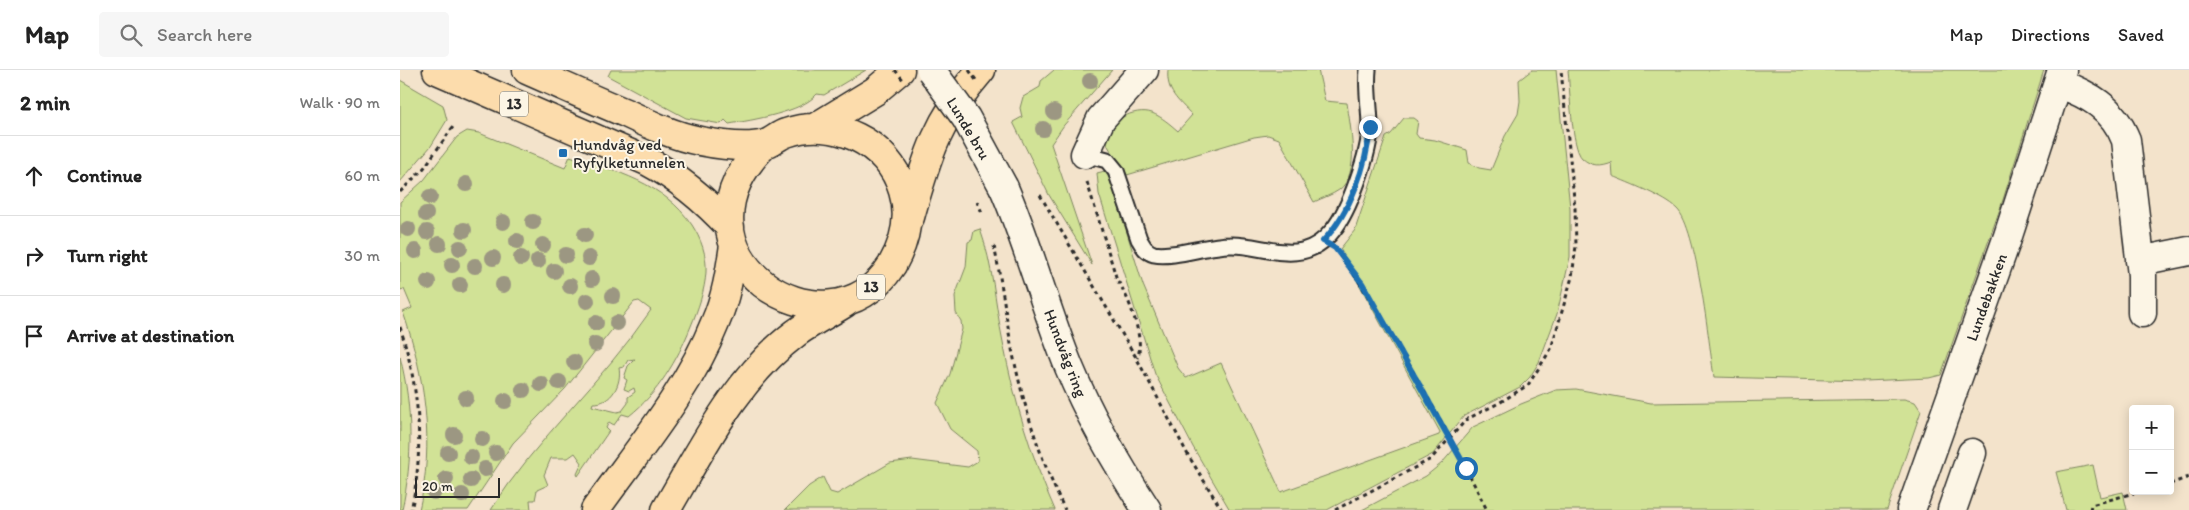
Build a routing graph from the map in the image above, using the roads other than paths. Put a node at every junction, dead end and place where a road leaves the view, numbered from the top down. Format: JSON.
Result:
{"nodes":[{"id":1,"x":437,"y":70,"type":"edge"},
{"id":2,"x":527,"y":70,"type":"edge"},
{"id":3,"x":931,"y":70,"type":"edge"},
{"id":4,"x":981,"y":70,"type":"edge"},
{"id":5,"x":1144,"y":70,"type":"edge"},
{"id":6,"x":1368,"y":70,"type":"edge"},
{"id":7,"x":2060,"y":76,"type":"edge"},
{"id":8,"x":904,"y":79,"type":"edge"},
{"id":9,"x":816,"y":127,"type":"junction"},
{"id":10,"x":765,"y":144,"type":"junction"},
{"id":11,"x":1085,"y":154,"type":"joint"},
{"id":12,"x":1004,"y":188,"type":"joint"},
{"id":13,"x":732,"y":236,"type":"junction"},
{"id":14,"x":905,"y":236,"type":"junction"},
{"id":15,"x":2189,"y":251,"type":"edge"},
{"id":16,"x":2140,"y":261,"type":"junction"},
{"id":17,"x":854,"y":297,"type":"junction"},
{"id":18,"x":2142,"y":312,"type":"dead end"},
{"id":19,"x":1972,"y":453,"type":"dead end"},
{"id":20,"x":595,"y":510,"type":"edge"},
{"id":21,"x":666,"y":510,"type":"edge"},
{"id":22,"x":1147,"y":510,"type":"edge"},
{"id":23,"x":1911,"y":510,"type":"edge"},
{"id":24,"x":1952,"y":510,"type":"edge"}],
"edges":[{"from":1,"to":13,"type":"highway","number":"13"},
{"from":2,"to":10,"type":"highway","number":"13"},
{"from":3,"to":12,"type":"street","name":"Lunde bru","bridge":true},
{"from":4,"to":14,"type":"highway","number":"13"},
{"from":5,"to":11,"type":"street"},
{"from":6,"to":11,"type":"lane"},
{"from":7,"to":16,"type":"street","name":"Lundebakken"},
{"from":7,"to":23,"type":"street","name":"Lundebakken"},
{"from":8,"to":9,"type":"highway","number":"13"},
{"from":9,"to":10,"type":"highway","number":"13"},
{"from":9,"to":14,"type":"highway","number":"13"},
{"from":10,"to":13,"type":"highway","number":"13"},
{"from":12,"to":22,"type":"street","name":"Hundvåg ring"},
{"from":13,"to":17,"type":"highway","number":"13"},
{"from":13,"to":20,"type":"highway","number":"13"},
{"from":14,"to":17,"type":"highway","number":"13"},
{"from":15,"to":16,"type":"street"},
{"from":16,"to":18,"type":"street","name":"Lundebakken"},
{"from":17,"to":21,"type":"highway","number":"13"},
{"from":19,"to":24,"type":"street"}]}
